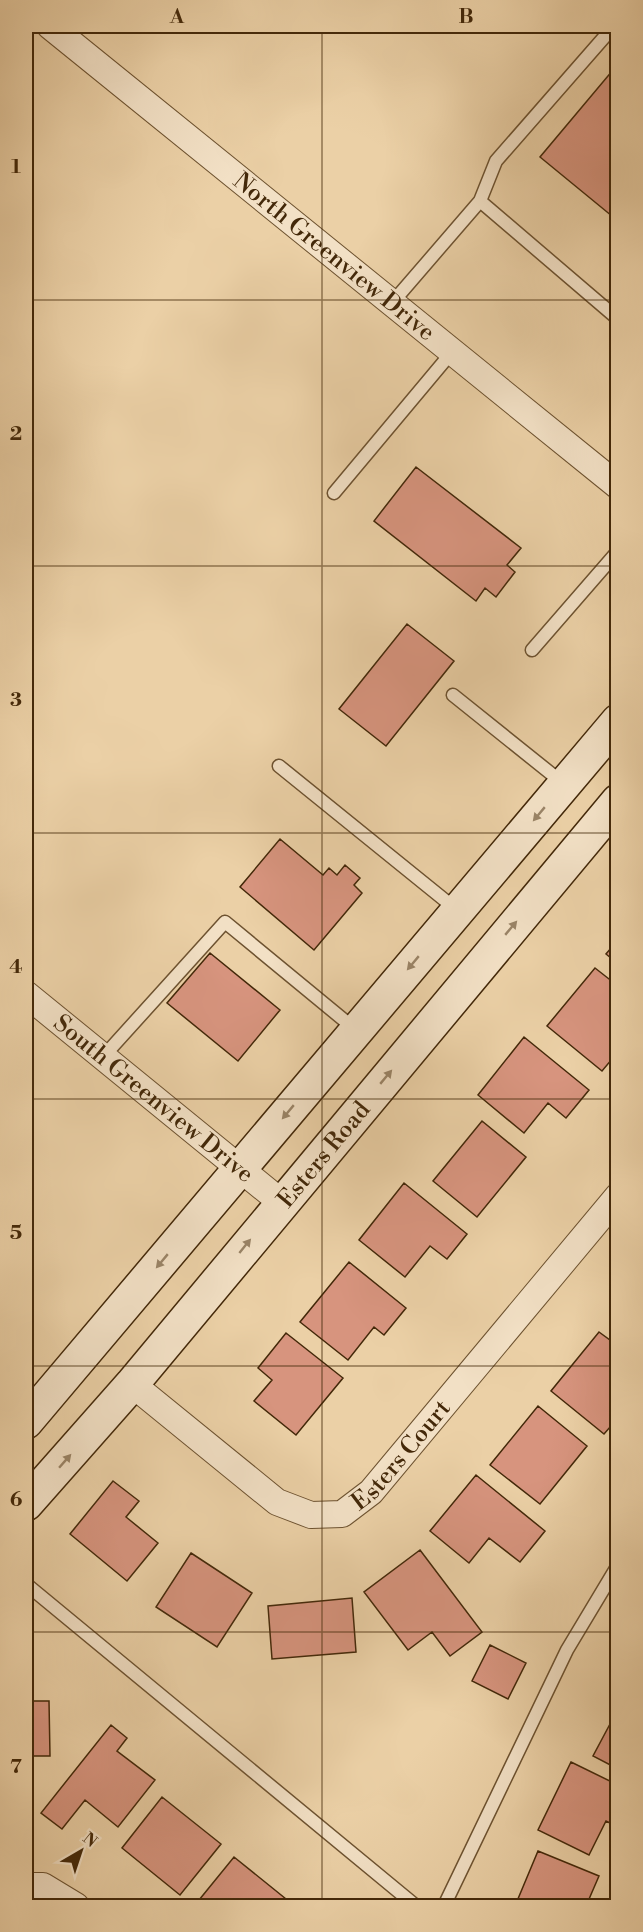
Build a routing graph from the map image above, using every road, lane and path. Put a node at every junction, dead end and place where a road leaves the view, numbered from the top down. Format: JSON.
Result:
{"nodes":[{"id":1,"x":50,"y":26,"type":"edge"},
{"id":2,"x":614,"y":26,"type":"edge"},
{"id":3,"x":480,"y":201,"type":"junction"},
{"id":4,"x":392,"y":303,"type":"junction"},
{"id":5,"x":618,"y":319,"type":"edge"},
{"id":6,"x":452,"y":352,"type":"junction"},
{"id":7,"x":618,"y":486,"type":"edge"},
{"id":8,"x":334,"y":493,"type":"dead end"},
{"id":9,"x":618,"y":550,"type":"edge"},
{"id":10,"x":532,"y":650,"type":"dead end"},
{"id":11,"x":453,"y":695,"type":"dead end"},
{"id":12,"x":618,"y":721,"type":"edge"},
{"id":13,"x":279,"y":766,"type":"dead end"},
{"id":14,"x":564,"y":784,"type":"junction"},
{"id":15,"x":618,"y":801,"type":"edge"},
{"id":16,"x":458,"y":910,"type":"junction"},
{"id":17,"x":26,"y":994,"type":"edge"},
{"id":18,"x":357,"y":1030,"type":"junction"},
{"id":19,"x":103,"y":1057,"type":"junction"},
{"id":20,"x":240,"y":1169,"type":"junction"},
{"id":21,"x":618,"y":1196,"type":"edge"},
{"id":22,"x":281,"y":1202,"type":"junction"},
{"id":23,"x":132,"y":1384,"type":"junction"},
{"id":24,"x":26,"y":1422,"type":"edge"},
{"id":25,"x":26,"y":1504,"type":"edge"},
{"id":26,"x":618,"y":1565,"type":"edge"},
{"id":27,"x":26,"y":1584,"type":"edge"},
{"id":28,"x":26,"y":1886,"type":"edge"},
{"id":29,"x":76,"y":1906,"type":"edge"},
{"id":30,"x":416,"y":1906,"type":"edge"},
{"id":31,"x":444,"y":1906,"type":"edge"}],
"edges":[{"from":1,"to":4,"type":"street","name":"North Greenview Drive"},
{"from":2,"to":3,"type":"lane"},
{"from":3,"to":4,"type":"lane"},
{"from":3,"to":5,"type":"lane"},
{"from":4,"to":6,"type":"street","name":"North Greenview Drive"},
{"from":6,"to":7,"type":"street","name":"North Greenview Drive"},
{"from":6,"to":8,"type":"lane"},
{"from":9,"to":10,"type":"lane"},
{"from":11,"to":14,"type":"lane"},
{"from":12,"to":14,"type":"main road"},
{"from":13,"to":16,"type":"lane"},
{"from":14,"to":16,"type":"main road","one_way":true},
{"from":22,"to":15,"type":"main road","name":"Esters Road","one_way":true},
{"from":16,"to":18,"type":"main road","one_way":true},
{"from":17,"to":19,"type":"street","name":"South Greenview Drive"},
{"from":18,"to":19,"type":"lane"},
{"from":18,"to":20,"type":"main road","one_way":true},
{"from":19,"to":20,"type":"street","name":"South Greenview Drive"},
{"from":20,"to":22,"type":"street","name":"South Greenview Drive"},
{"from":20,"to":24,"type":"main road","one_way":true},
{"from":21,"to":23,"type":"street","name":"Esters Court"},
{"from":23,"to":22,"type":"main road","name":"Esters Road","one_way":true},
{"from":25,"to":23,"type":"main road","name":"Esters Road","one_way":true},
{"from":26,"to":31,"type":"lane"},
{"from":27,"to":30,"type":"lane"},
{"from":28,"to":29,"type":"street"}]}
